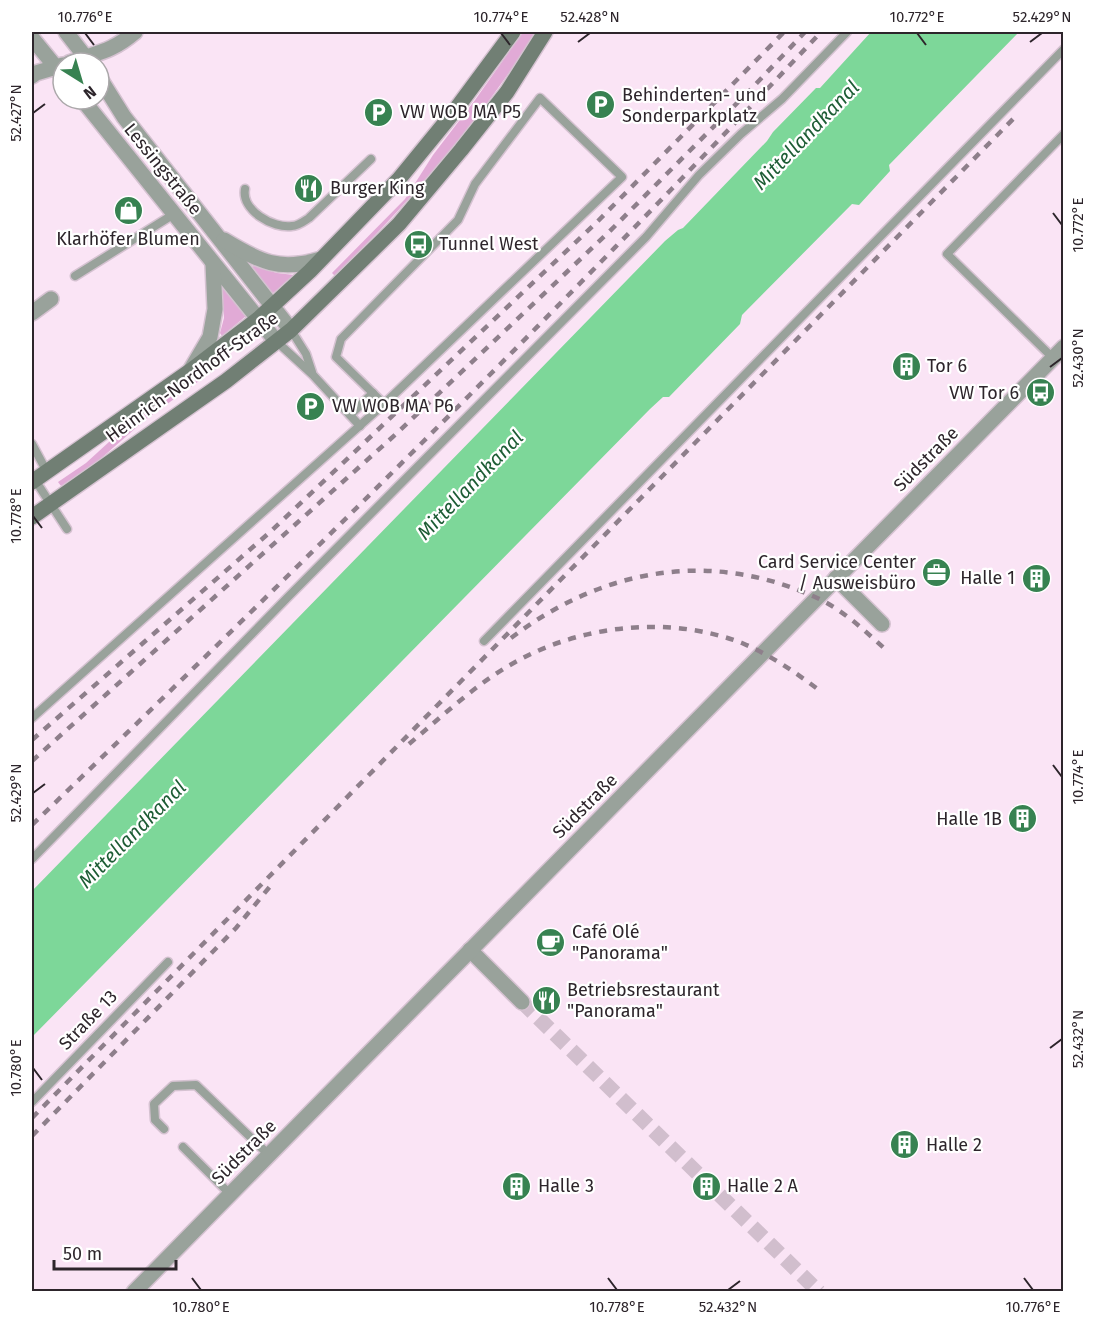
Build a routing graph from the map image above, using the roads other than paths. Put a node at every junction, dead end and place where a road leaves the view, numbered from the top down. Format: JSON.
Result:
{"nodes":[{"id":1,"x":66,"y":32,"type":"edge"},
{"id":2,"x":135,"y":32,"type":"edge"},
{"id":3,"x":513,"y":32,"type":"edge"},
{"id":4,"x":545,"y":32,"type":"edge"},
{"id":5,"x":847,"y":32,"type":"edge"},
{"id":6,"x":32,"y":38,"type":"edge"},
{"id":7,"x":1064,"y":49,"type":"edge"},
{"id":8,"x":81,"y":51,"type":"edge"},
{"id":9,"x":107,"y":51,"type":"edge"},
{"id":10,"x":51,"y":56,"type":"edge"},
{"id":11,"x":51,"y":71,"type":"edge"},
{"id":12,"x":32,"y":76,"type":"edge"},
{"id":13,"x":111,"y":96,"type":"edge"},
{"id":14,"x":92,"y":111,"type":"edge"},
{"id":15,"x":1064,"y":134,"type":"edge"},
{"id":16,"x":371,"y":159,"type":"dead end"},
{"id":17,"x":245,"y":189,"type":"dead end"},
{"id":18,"x":174,"y":214,"type":"junction"},
{"id":19,"x":217,"y":236,"type":"junction"},
{"id":20,"x":321,"y":259,"type":"junction"},
{"id":21,"x":213,"y":264,"type":"junction"},
{"id":22,"x":75,"y":276,"type":"dead end"},
{"id":23,"x":51,"y":300,"type":"dead end"},
{"id":24,"x":272,"y":306,"type":"junction"},
{"id":25,"x":32,"y":313,"type":"edge"},
{"id":26,"x":258,"y":319,"type":"junction"},
{"id":27,"x":291,"y":330,"type":"junction"},
{"id":28,"x":276,"y":341,"type":"junction"},
{"id":29,"x":1058,"y":352,"type":"edge"},
{"id":30,"x":190,"y":371,"type":"junction"},
{"id":31,"x":313,"y":375,"type":"junction"},
{"id":32,"x":372,"y":393,"type":"junction"},
{"id":33,"x":384,"y":404,"type":"junction"},
{"id":34,"x":350,"y":415,"type":"junction"},
{"id":35,"x":360,"y":426,"type":"junction"},
{"id":36,"x":32,"y":444,"type":"edge"},
{"id":37,"x":38,"y":478,"type":"edge"},
{"id":38,"x":50,"y":504,"type":"junction"},
{"id":39,"x":32,"y":517,"type":"edge"},
{"id":40,"x":67,"y":529,"type":"dead end"},
{"id":41,"x":836,"y":578,"type":"junction"},
{"id":42,"x":882,"y":624,"type":"dead end"},
{"id":43,"x":484,"y":641,"type":"dead end"},
{"id":44,"x":32,"y":718,"type":"edge"},
{"id":45,"x":32,"y":859,"type":"edge"},
{"id":46,"x":470,"y":951,"type":"junction"},
{"id":47,"x":168,"y":962,"type":"dead end"},
{"id":48,"x":522,"y":1002,"type":"tunnel mouth"},
{"id":49,"x":32,"y":1102,"type":"edge"},
{"id":50,"x":164,"y":1129,"type":"dead end"},
{"id":51,"x":183,"y":1147,"type":"dead end"},
{"id":52,"x":269,"y":1155,"type":"junction"},
{"id":53,"x":230,"y":1194,"type":"junction"},
{"id":54,"x":134,"y":1292,"type":"edge"}],
"edges":[{"from":1,"to":8,"type":"street"},
{"from":2,"to":9,"type":"street"},
{"from":3,"to":20,"type":"main road","name":"Heinrich-Nordhoff-Straße"},
{"from":4,"to":27,"type":"main road","name":"Heinrich-Nordhoff-Straße"},
{"from":5,"to":45,"type":"lane"},
{"from":6,"to":10,"type":"street"},
{"from":7,"to":43,"type":"lane"},
{"from":11,"to":12,"type":"street"},
{"from":13,"to":19,"type":"street","name":"Lessingstraße"},
{"from":14,"to":18,"type":"street","name":"Lessingstraße"},
{"from":15,"to":29,"type":"lane"},
{"from":16,"to":17,"type":"lane"},
{"from":18,"to":21,"type":"street","name":"Lessingstraße"},
{"from":18,"to":22,"type":"lane"},
{"from":19,"to":20,"type":"street","name":"Lessingstraße"},
{"from":19,"to":24,"type":"street","name":"Lessingstraße"},
{"from":20,"to":24,"type":"main road","name":"Heinrich-Nordhoff-Straße"},
{"from":21,"to":26,"type":"street","name":"Lessingstraße"},
{"from":21,"to":30,"type":"street"},
{"from":23,"to":25,"type":"street"},
{"from":24,"to":26,"type":"main road","name":"Heinrich-Nordhoff-Straße"},
{"from":24,"to":27,"type":"street","name":"Lessingstraße"},
{"from":26,"to":28,"type":"street","name":"Lessingstraße"},
{"from":26,"to":30,"type":"main road","name":"Heinrich-Nordhoff-Straße"},
{"from":27,"to":28,"type":"main road","name":"Heinrich-Nordhoff-Straße"},
{"from":27,"to":31,"type":"lane"},
{"from":28,"to":31,"type":"lane"},
{"from":28,"to":38,"type":"main road","name":"Heinrich-Nordhoff-Straße"},
{"from":29,"to":41,"type":"street","name":"Südstraße"},
{"from":30,"to":37,"type":"main road","name":"Heinrich-Nordhoff-Straße"},
{"from":31,"to":34,"type":"lane"},
{"from":32,"to":33,"type":"lane"},
{"from":32,"to":33,"type":"lane"},
{"from":32,"to":34,"type":"lane"},
{"from":33,"to":35,"type":"lane"},
{"from":34,"to":35,"type":"lane"},
{"from":35,"to":44,"type":"lane"},
{"from":36,"to":37,"type":"lane"},
{"from":37,"to":38,"type":"lane"},
{"from":38,"to":39,"type":"main road","name":"Heinrich-Nordhoff-Straße"},
{"from":38,"to":40,"type":"lane"},
{"from":41,"to":42,"type":"street"},
{"from":41,"to":46,"type":"street","name":"Südstraße"},
{"from":46,"to":48,"type":"street"},
{"from":46,"to":52,"type":"street","name":"Südstraße"},
{"from":47,"to":49,"type":"lane","name":"Straße 13"},
{"from":50,"to":52,"type":"lane"},
{"from":51,"to":53,"type":"lane"},
{"from":52,"to":53,"type":"street","name":"Südstraße"},
{"from":53,"to":54,"type":"street","name":"Südstraße"}]}
